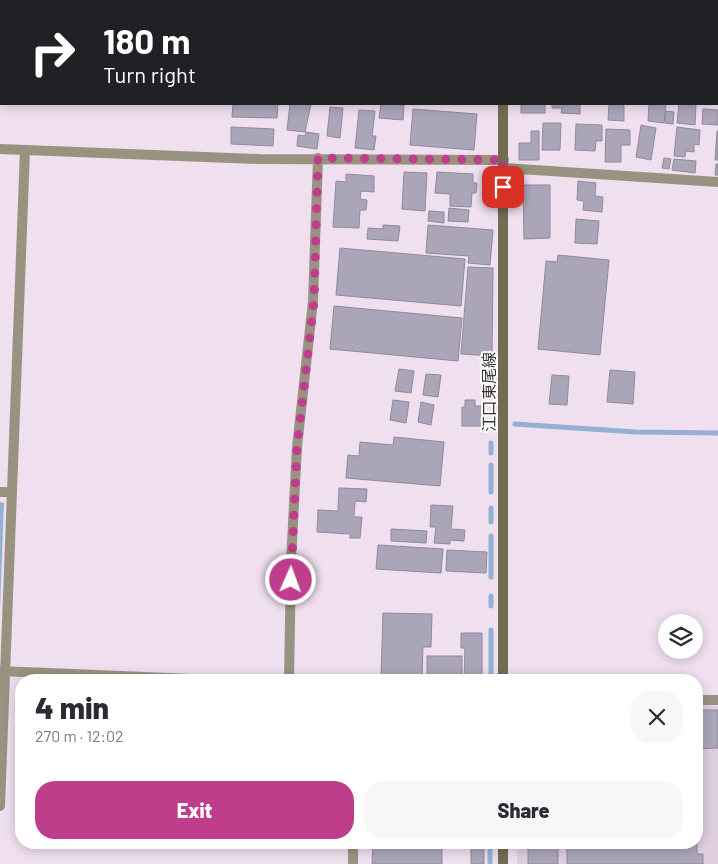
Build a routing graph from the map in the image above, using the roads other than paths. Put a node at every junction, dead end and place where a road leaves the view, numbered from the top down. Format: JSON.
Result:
{"nodes":[{"id":1,"x":504,"y":105,"type":"edge"},
{"id":2,"x":0,"y":149,"type":"edge"},
{"id":3,"x":25,"y":150,"type":"junction"},
{"id":4,"x":318,"y":158,"type":"junction"},
{"id":5,"x":503,"y":164,"type":"junction"},
{"id":6,"x":718,"y":182,"type":"edge"},
{"id":7,"x":0,"y":492,"type":"edge"},
{"id":8,"x":12,"y":492,"type":"junction"},
{"id":9,"x":3,"y":671,"type":"edge"},
{"id":10,"x":74,"y":674,"type":"edge"},
{"id":11,"x":289,"y":674,"type":"edge"},
{"id":12,"x":503,"y":674,"type":"edge"},
{"id":13,"x":703,"y":700,"type":"edge"},
{"id":14,"x":718,"y":700,"type":"edge"},
{"id":15,"x":0,"y":806,"type":"edge"},
{"id":16,"x":353,"y":849,"type":"edge"},
{"id":17,"x":503,"y":849,"type":"edge"},
{"id":18,"x":352,"y":864,"type":"edge"},
{"id":19,"x":503,"y":864,"type":"edge"}],
"edges":[{"from":1,"to":5,"type":"main road","name":"江口東尾線"},
{"from":2,"to":3,"type":"street"},
{"from":3,"to":4,"type":"street"},
{"from":3,"to":8,"type":"street"},
{"from":4,"to":5,"type":"street"},
{"from":4,"to":11,"type":"street"},
{"from":5,"to":6,"type":"street"},
{"from":5,"to":12,"type":"main road","name":"江口東尾線"},
{"from":7,"to":8,"type":"street"},
{"from":8,"to":9,"type":"street"},
{"from":9,"to":10,"type":"street"},
{"from":9,"to":15,"type":"street"},
{"from":13,"to":14,"type":"street"},
{"from":16,"to":18,"type":"street"},
{"from":17,"to":19,"type":"main road"}]}
